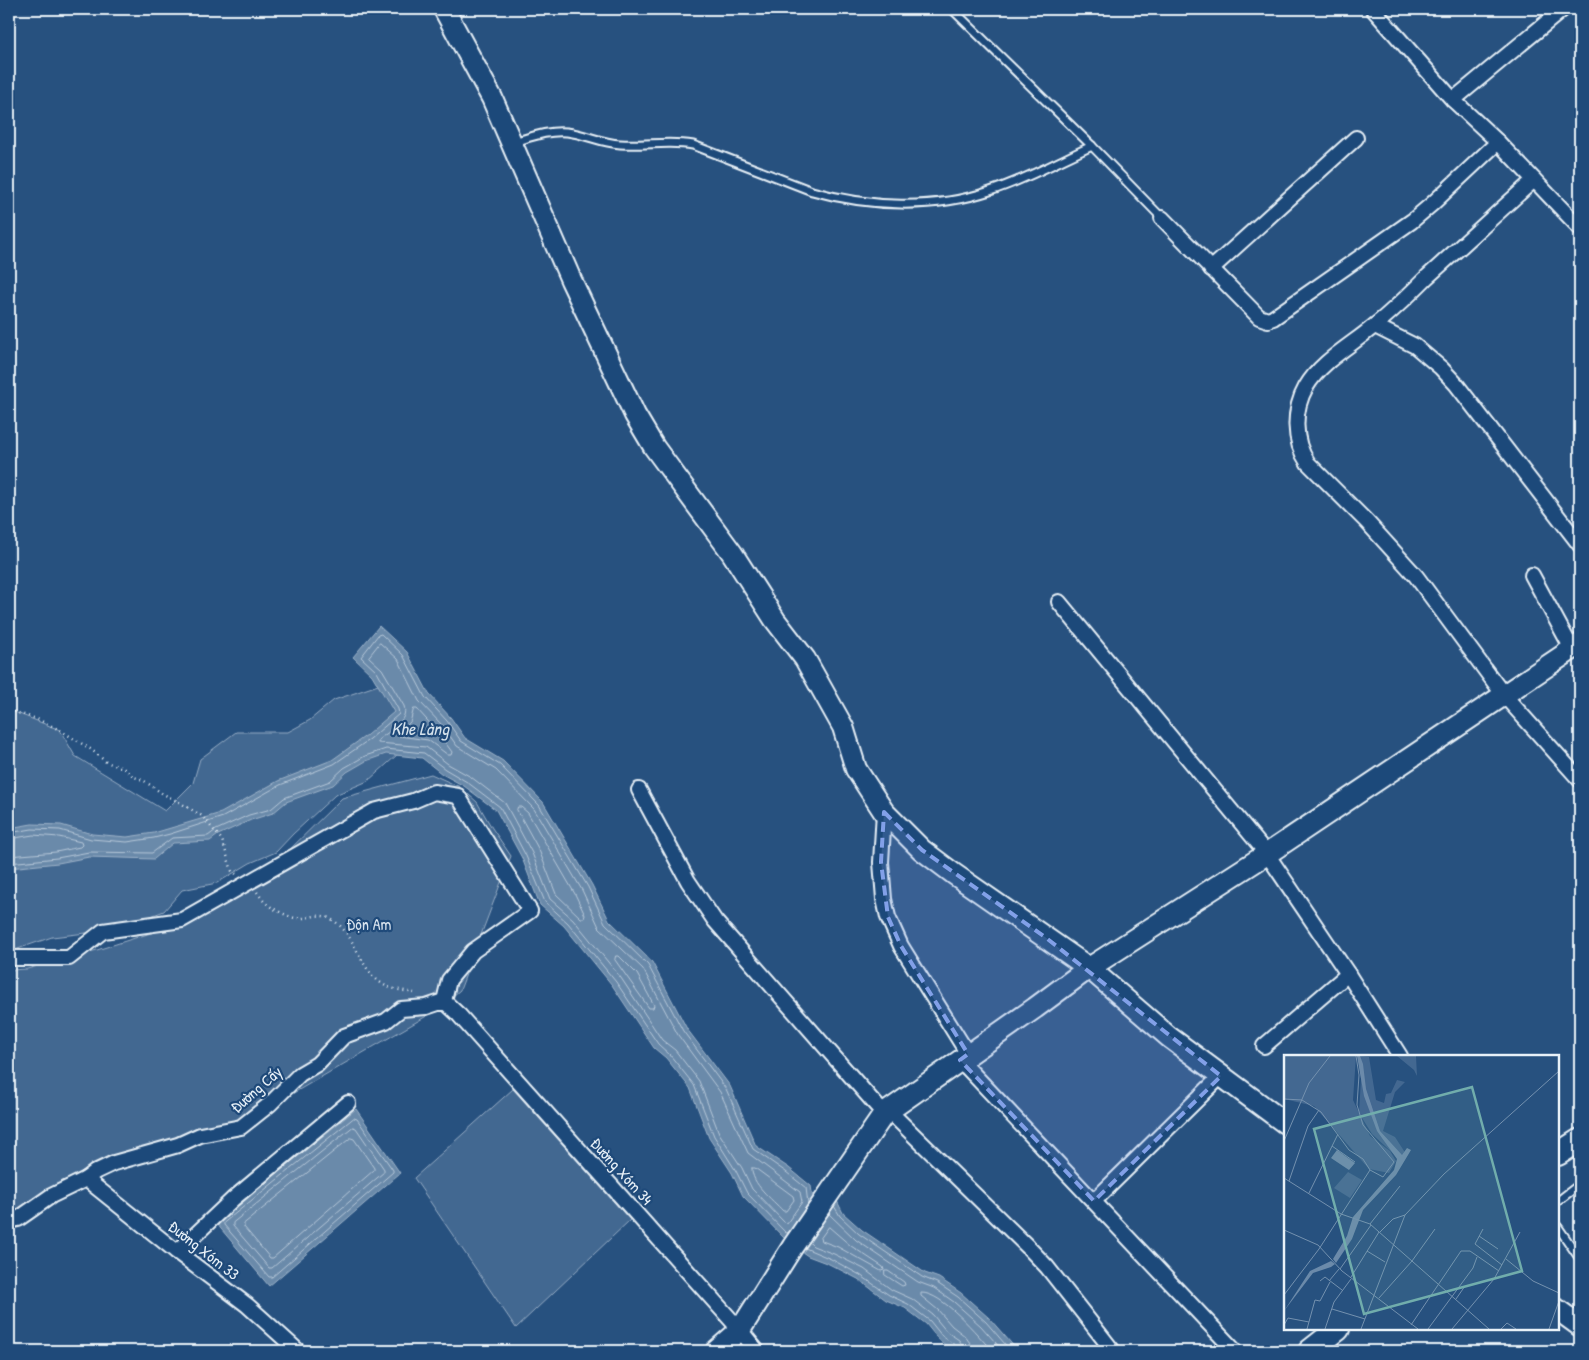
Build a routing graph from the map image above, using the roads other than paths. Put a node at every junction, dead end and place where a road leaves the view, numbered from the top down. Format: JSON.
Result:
{"nodes":[{"id":1,"x":444,"y":9,"type":"edge"},
{"id":2,"x":952,"y":9,"type":"edge"},
{"id":3,"x":1373,"y":9,"type":"edge"},
{"id":4,"x":1563,"y":9,"type":"edge"},
{"id":5,"x":1453,"y":100,"type":"junction"},
{"id":6,"x":1356,"y":138,"type":"dead end"},
{"id":7,"x":1498,"y":142,"type":"junction"},
{"id":8,"x":512,"y":143,"type":"junction"},
{"id":9,"x":1092,"y":146,"type":"junction"},
{"id":10,"x":1534,"y":180,"type":"junction"},
{"id":11,"x":1162,"y":218,"type":"joint"},
{"id":12,"x":1580,"y":228,"type":"edge"},
{"id":13,"x":1211,"y":269,"type":"junction"},
{"id":14,"x":1375,"y":326,"type":"junction"},
{"id":15,"x":1580,"y":545,"type":"edge"},
{"id":16,"x":1532,"y":575,"type":"dead end"},
{"id":17,"x":1059,"y":602,"type":"dead end"},
{"id":18,"x":1576,"y":647,"type":"edge"},
{"id":19,"x":1504,"y":694,"type":"junction"},
{"id":20,"x":1580,"y":780,"type":"edge"},
{"id":21,"x":639,"y":790,"type":"dead end"},
{"id":22,"x":884,"y":812,"type":"junction"},
{"id":23,"x":1267,"y":854,"type":"junction"},
{"id":24,"x":9,"y":958,"type":"edge"},
{"id":25,"x":1089,"y":968,"type":"junction"},
{"id":26,"x":1348,"y":974,"type":"junction"},
{"id":27,"x":444,"y":1001,"type":"junction"},
{"id":28,"x":1264,"y":1046,"type":"dead end"},
{"id":29,"x":1399,"y":1055,"type":"edge"},
{"id":30,"x":964,"y":1057,"type":"junction"},
{"id":31,"x":1221,"y":1076,"type":"junction"},
{"id":32,"x":348,"y":1103,"type":"dead end"},
{"id":33,"x":886,"y":1112,"type":"junction"},
{"id":34,"x":1284,"y":1123,"type":"edge"},
{"id":35,"x":1580,"y":1140,"type":"edge"},
{"id":36,"x":1559,"y":1153,"type":"edge"},
{"id":37,"x":86,"y":1180,"type":"junction"},
{"id":38,"x":1580,"y":1184,"type":"edge"},
{"id":39,"x":1559,"y":1200,"type":"edge"},
{"id":40,"x":1094,"y":1201,"type":"junction"},
{"id":41,"x":9,"y":1222,"type":"edge"},
{"id":42,"x":1559,"y":1228,"type":"edge"},
{"id":43,"x":177,"y":1252,"type":"junction"},
{"id":44,"x":1580,"y":1259,"type":"edge"},
{"id":45,"x":1559,"y":1311,"type":"edge"},
{"id":46,"x":1580,"y":1326,"type":"edge"},
{"id":47,"x":740,"y":1330,"type":"junction"},
{"id":48,"x":1337,"y":1330,"type":"edge"},
{"id":49,"x":298,"y":1351,"type":"edge"},
{"id":50,"x":716,"y":1351,"type":"edge"},
{"id":51,"x":757,"y":1351,"type":"edge"},
{"id":52,"x":1113,"y":1351,"type":"edge"},
{"id":53,"x":1235,"y":1351,"type":"edge"},
{"id":54,"x":1310,"y":1351,"type":"edge"}],
"edges":[{"from":1,"to":8,"type":"street"},
{"from":2,"to":9,"type":"lane"},
{"from":3,"to":5,"type":"street"},
{"from":4,"to":5,"type":"street"},
{"from":5,"to":7,"type":"street"},
{"from":6,"to":13,"type":"street"},
{"from":7,"to":10,"type":"street"},
{"from":7,"to":13,"type":"street"},
{"from":8,"to":9,"type":"lane"},
{"from":8,"to":22,"type":"street"},
{"from":9,"to":11,"type":"lane"},
{"from":10,"to":12,"type":"street"},
{"from":10,"to":14,"type":"street"},
{"from":11,"to":13,"type":"street"},
{"from":14,"to":15,"type":"street"},
{"from":14,"to":19,"type":"street"},
{"from":16,"to":18,"type":"street"},
{"from":17,"to":23,"type":"street"},
{"from":18,"to":19,"type":"street"},
{"from":19,"to":20,"type":"street"},
{"from":19,"to":23,"type":"street"},
{"from":21,"to":33,"type":"street"},
{"from":22,"to":25,"type":"street"},
{"from":22,"to":30,"type":"street"},
{"from":23,"to":25,"type":"street"},
{"from":23,"to":26,"type":"street"},
{"from":24,"to":27,"type":"street"},
{"from":25,"to":30,"type":"street"},
{"from":25,"to":31,"type":"street"},
{"from":26,"to":28,"type":"street"},
{"from":26,"to":29,"type":"street"},
{"from":27,"to":37,"type":"street","name":"Đường Cấy"},
{"from":27,"to":47,"type":"street","name":"Đường Xóm 34"},
{"from":30,"to":33,"type":"street"},
{"from":30,"to":40,"type":"street"},
{"from":31,"to":34,"type":"street"},
{"from":31,"to":40,"type":"street"},
{"from":32,"to":43,"type":"street"},
{"from":33,"to":47,"type":"street"},
{"from":33,"to":52,"type":"street"},
{"from":35,"to":36,"type":"main road"},
{"from":37,"to":41,"type":"street","name":"Đường Cấy"},
{"from":37,"to":43,"type":"street","name":"Đường Xóm 33"},
{"from":38,"to":39,"type":"lane"},
{"from":40,"to":53,"type":"street"},
{"from":42,"to":44,"type":"lane"},
{"from":43,"to":49,"type":"street","name":"Đường Xóm 33"},
{"from":45,"to":46,"type":"street"},
{"from":47,"to":50,"type":"street"},
{"from":47,"to":51,"type":"street","name":"Đường Xóm 34"},
{"from":48,"to":54,"type":"main road"}]}
